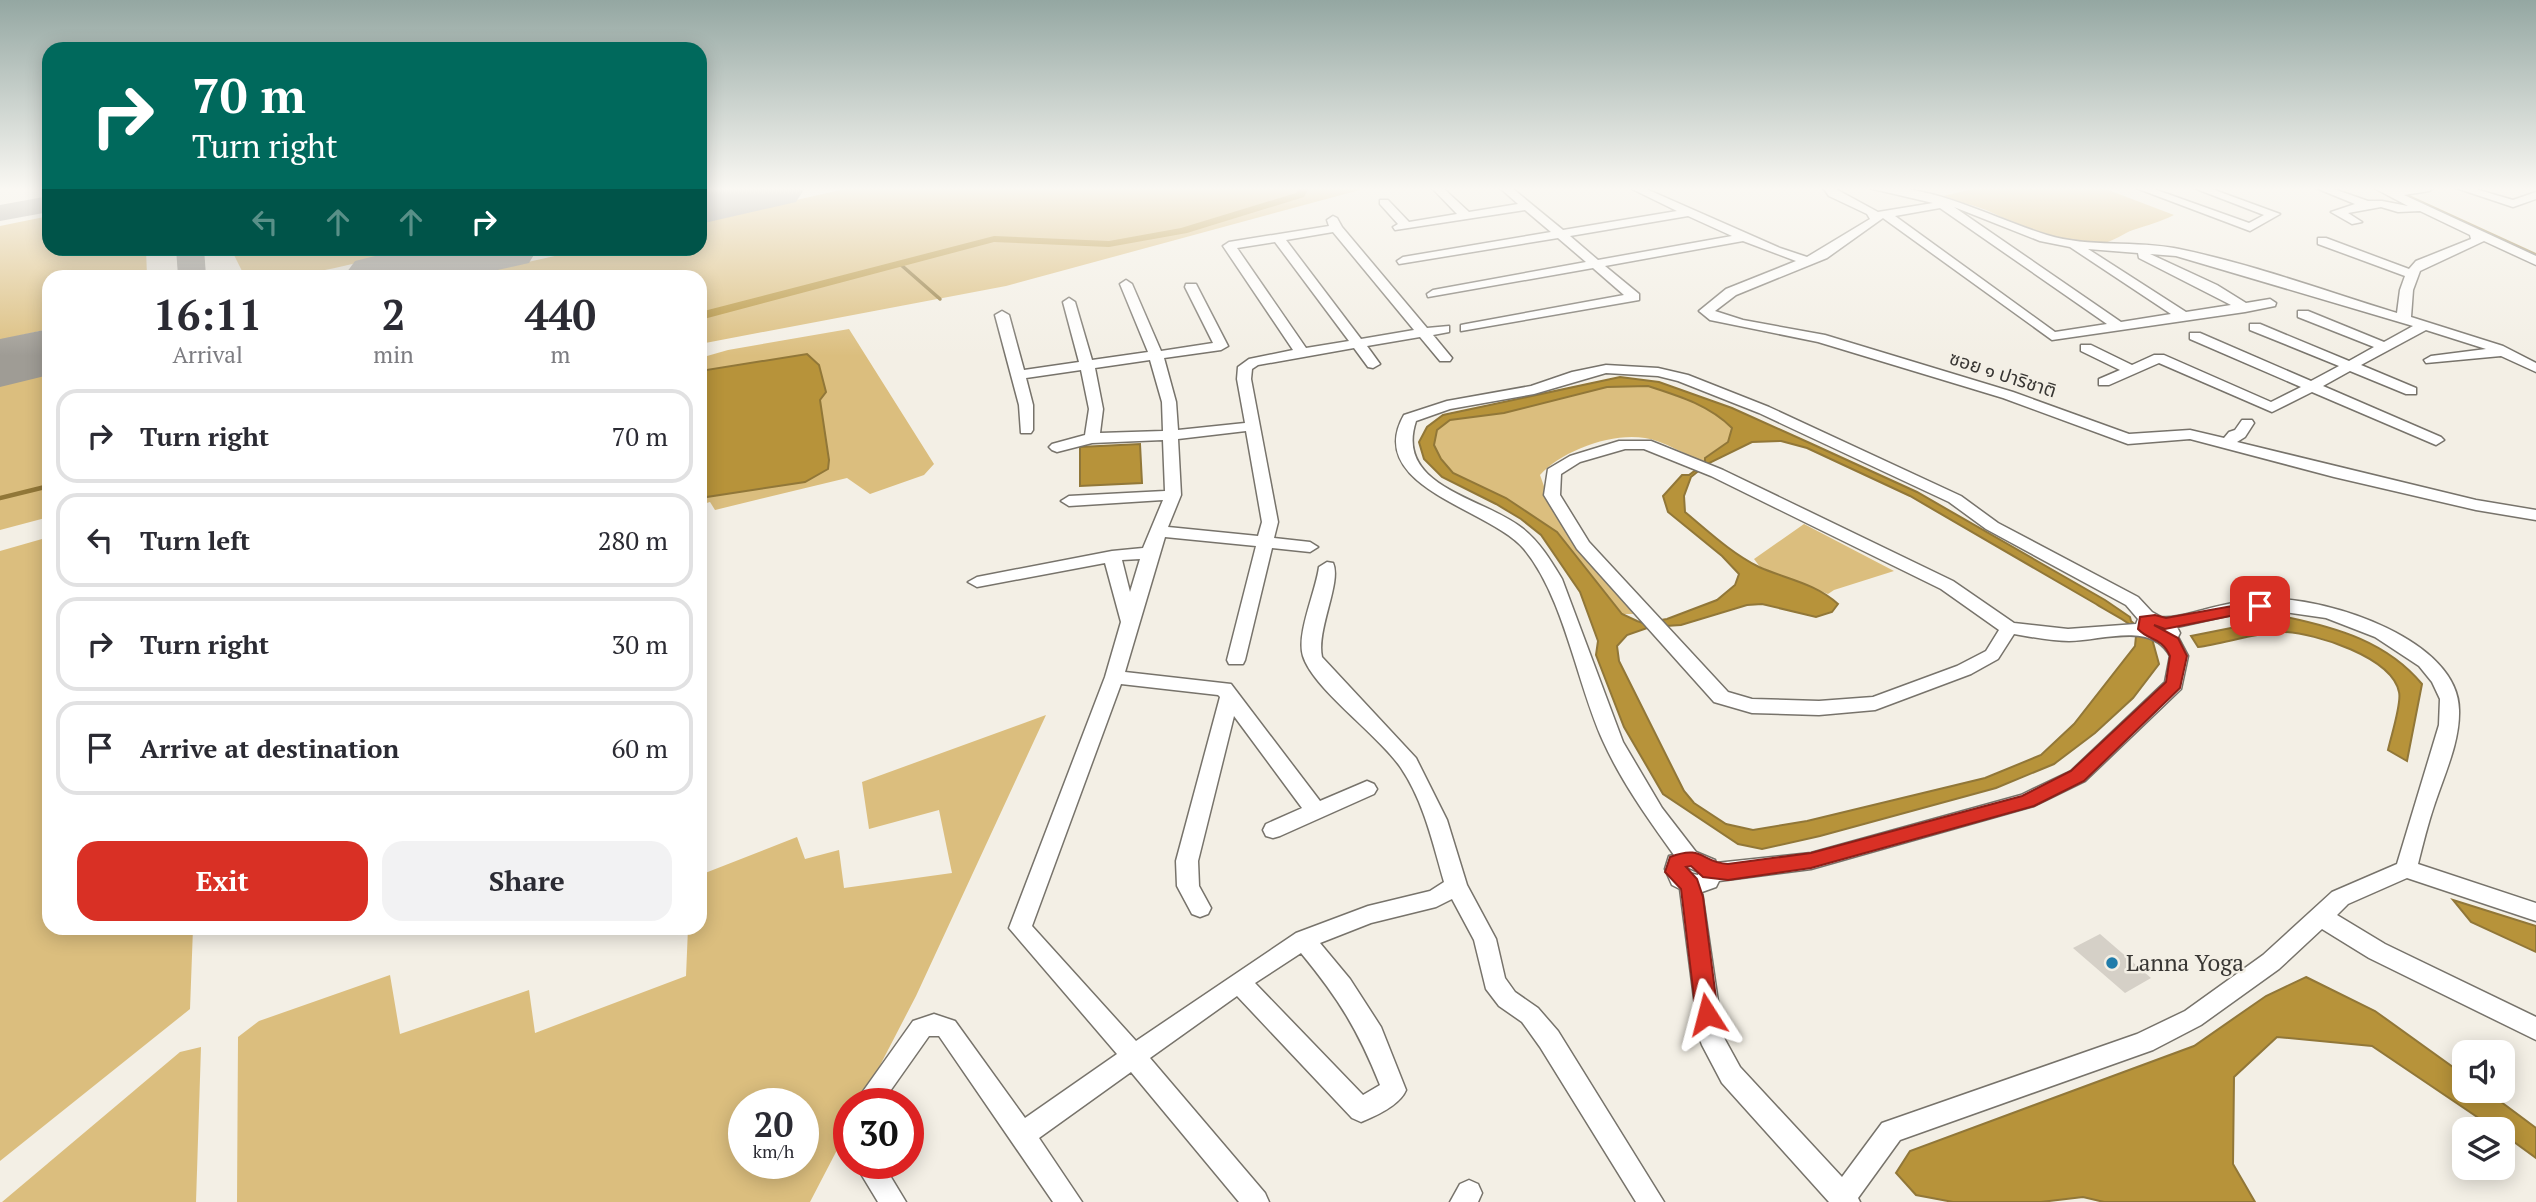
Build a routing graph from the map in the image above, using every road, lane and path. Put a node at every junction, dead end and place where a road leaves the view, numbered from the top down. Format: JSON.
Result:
{"nodes":[{"id":1,"x":1241,"y":244,"type":"edge"},
{"id":2,"x":1283,"y":244,"type":"edge"},
{"id":3,"x":1351,"y":244,"type":"edge"},
{"id":4,"x":1501,"y":244,"type":"edge"},
{"id":5,"x":1572,"y":244,"type":"edge"},
{"id":6,"x":1705,"y":244,"type":"edge"},
{"id":7,"x":1763,"y":244,"type":"edge"},
{"id":8,"x":1838,"y":244,"type":"edge"},
{"id":9,"x":1921,"y":244,"type":"edge"},
{"id":10,"x":2002,"y":244,"type":"edge"},
{"id":11,"x":2072,"y":244,"type":"edge"},
{"id":12,"x":2073,"y":244,"type":"edge"},
{"id":13,"x":2330,"y":244,"type":"edge"},
{"id":14,"x":2470,"y":244,"type":"edge"},
{"id":15,"x":2500,"y":244,"type":"edge"},
{"id":16,"x":2131,"y":249,"type":"junction"},
{"id":17,"x":1403,"y":261,"type":"dead end"},
{"id":18,"x":1808,"y":261,"type":"junction"},
{"id":19,"x":2536,"y":261,"type":"edge"},
{"id":20,"x":1596,"y":264,"type":"junction"},
{"id":21,"x":2411,"y":274,"type":"junction"},
{"id":22,"x":1126,"y":284,"type":"dead end"},
{"id":23,"x":1191,"y":288,"type":"dead end"},
{"id":24,"x":1433,"y":294,"type":"dead end"},
{"id":25,"x":1069,"y":302,"type":"dead end"},
{"id":26,"x":2270,"y":303,"type":"dead end"},
{"id":27,"x":2245,"y":309,"type":"junction"},
{"id":28,"x":2303,"y":314,"type":"dead end"},
{"id":29,"x":1002,"y":316,"type":"dead end"},
{"id":30,"x":2185,"y":317,"type":"junction"},
{"id":31,"x":2405,"y":320,"type":"junction"},
{"id":32,"x":2119,"y":326,"type":"junction"},
{"id":33,"x":2425,"y":326,"type":"junction"},
{"id":34,"x":2255,"y":327,"type":"dead end"},
{"id":35,"x":1466,"y":328,"type":"dead end"},
{"id":36,"x":1444,"y":329,"type":"dead end"},
{"id":37,"x":1423,"y":332,"type":"junction"},
{"id":38,"x":2194,"y":336,"type":"dead end"},
{"id":39,"x":1358,"y":344,"type":"junction"},
{"id":40,"x":2385,"y":347,"type":"junction"},
{"id":41,"x":2086,"y":348,"type":"dead end"},
{"id":42,"x":2504,"y":352,"type":"junction"},
{"id":43,"x":1302,"y":353,"type":"junction"},
{"id":44,"x":1156,"y":356,"type":"junction"},
{"id":45,"x":1445,"y":358,"type":"dead end"},
{"id":46,"x":2431,"y":360,"type":"dead end"},
{"id":47,"x":1373,"y":364,"type":"dead end"},
{"id":48,"x":1087,"y":366,"type":"junction"},
{"id":49,"x":2349,"y":366,"type":"junction"},
{"id":50,"x":2536,"y":368,"type":"edge"},
{"id":51,"x":2131,"y":370,"type":"junction"},
{"id":52,"x":1019,"y":375,"type":"junction"},
{"id":53,"x":2104,"y":382,"type":"dead end"},
{"id":54,"x":2312,"y":386,"type":"junction"},
{"id":55,"x":2411,"y":391,"type":"dead end"},
{"id":56,"x":2248,"y":424,"type":"dead end"},
{"id":57,"x":1254,"y":426,"type":"junction"},
{"id":58,"x":1026,"y":430,"type":"dead end"},
{"id":59,"x":1170,"y":435,"type":"junction"},
{"id":60,"x":1092,"y":438,"type":"junction"},
{"id":61,"x":2436,"y":440,"type":"dead end"},
{"id":62,"x":2228,"y":443,"type":"junction"},
{"id":63,"x":1056,"y":447,"type":"dead end"},
{"id":64,"x":1173,"y":495,"type":"junction"},
{"id":65,"x":1069,"y":501,"type":"dead end"},
{"id":66,"x":2536,"y":515,"type":"edge"},
{"id":67,"x":1159,"y":531,"type":"junction"},
{"id":68,"x":1266,"y":543,"type":"junction"},
{"id":69,"x":1310,"y":547,"type":"dead end"},
{"id":70,"x":1150,"y":553,"type":"junction"},
{"id":71,"x":1112,"y":556,"type":"junction"},
{"id":72,"x":1327,"y":568,"type":"dead end"},
{"id":73,"x":976,"y":582,"type":"dead end"},
{"id":74,"x":1129,"y":624,"type":"junction"},
{"id":75,"x":2009,"y":628,"type":"junction"},
{"id":76,"x":2150,"y":628,"type":"junction"},
{"id":77,"x":1236,"y":660,"type":"dead end"},
{"id":78,"x":1114,"y":677,"type":"junction"},
{"id":79,"x":1230,"y":696,"type":"junction"},
{"id":80,"x":1367,"y":789,"type":"dead end"},
{"id":81,"x":1315,"y":810,"type":"junction"},
{"id":82,"x":1273,"y":830,"type":"dead end"},
{"id":83,"x":2406,"y":869,"type":"junction"},
{"id":84,"x":1700,"y":878,"type":"junction"},
{"id":85,"x":1457,"y":886,"type":"junction"},
{"id":86,"x":1200,"y":908,"type":"dead end"},
{"id":87,"x":2536,"y":912,"type":"edge"},
{"id":88,"x":2320,"y":916,"type":"junction"},
{"id":89,"x":1304,"y":940,"type":"junction"},
{"id":90,"x":1239,"y":982,"type":"junction"},
{"id":91,"x":2536,"y":1028,"type":"edge"},
{"id":92,"x":1135,"y":1058,"type":"junction"},
{"id":93,"x":878,"y":1088,"type":"edge"},
{"id":94,"x":1022,"y":1135,"type":"junction"},
{"id":95,"x":878,"y":1179,"type":"edge"},
{"id":96,"x":1845,"y":1200,"type":"edge"},
{"id":97,"x":893,"y":1202,"type":"edge"},
{"id":98,"x":1069,"y":1202,"type":"edge"},
{"id":99,"x":1256,"y":1202,"type":"edge"},
{"id":100,"x":1651,"y":1202,"type":"edge"}],
"edges":[{"from":1,"to":43,"type":"street"},
{"from":2,"to":39,"type":"street"},
{"from":3,"to":37,"type":"street"},
{"from":4,"to":17,"type":"street"},
{"from":5,"to":20,"type":"street"},
{"from":6,"to":20,"type":"street"},
{"from":7,"to":18,"type":"street"},
{"from":8,"to":18,"type":"street","name":"ซอย ๑ ปาริชาติ"},
{"from":9,"to":32,"type":"street"},
{"from":10,"to":32,"type":"street"},
{"from":11,"to":30,"type":"street"},
{"from":12,"to":16,"type":"street"},
{"from":13,"to":21,"type":"street"},
{"from":14,"to":21,"type":"street"},
{"from":15,"to":19,"type":"street"},
{"from":16,"to":27,"type":"street"},
{"from":16,"to":31,"type":"street"},
{"from":18,"to":62,"type":"street","name":"ซอย ๑ ปาริชาติ"},
{"from":20,"to":24,"type":"street"},
{"from":20,"to":35,"type":"street"},
{"from":21,"to":31,"type":"street"},
{"from":22,"to":44,"type":"street"},
{"from":23,"to":44,"type":"street"},
{"from":25,"to":48,"type":"street"},
{"from":26,"to":27,"type":"street"},
{"from":27,"to":30,"type":"street"},
{"from":28,"to":40,"type":"street"},
{"from":29,"to":52,"type":"street"},
{"from":30,"to":32,"type":"street"},
{"from":31,"to":33,"type":"street"},
{"from":33,"to":40,"type":"street"},
{"from":33,"to":42,"type":"street"},
{"from":34,"to":49,"type":"street"},
{"from":36,"to":37,"type":"street"},
{"from":37,"to":39,"type":"street"},
{"from":37,"to":45,"type":"street"},
{"from":38,"to":54,"type":"street"},
{"from":39,"to":43,"type":"street"},
{"from":39,"to":47,"type":"street"},
{"from":40,"to":49,"type":"street"},
{"from":41,"to":51,"type":"street"},
{"from":42,"to":46,"type":"street"},
{"from":42,"to":50,"type":"street"},
{"from":43,"to":57,"type":"street"},
{"from":44,"to":48,"type":"street"},
{"from":44,"to":59,"type":"street"},
{"from":48,"to":52,"type":"street"},
{"from":48,"to":60,"type":"street"},
{"from":49,"to":54,"type":"street"},
{"from":49,"to":55,"type":"street"},
{"from":51,"to":53,"type":"street"},
{"from":51,"to":54,"type":"street"},
{"from":52,"to":58,"type":"street"},
{"from":54,"to":61,"type":"street"},
{"from":56,"to":62,"type":"street"},
{"from":57,"to":59,"type":"street"},
{"from":57,"to":68,"type":"street"},
{"from":59,"to":60,"type":"street"},
{"from":59,"to":64,"type":"street"},
{"from":60,"to":63,"type":"street"},
{"from":62,"to":66,"type":"street","name":"ซอย ๑ ปาริชาติ"},
{"from":64,"to":65,"type":"street"},
{"from":64,"to":67,"type":"street"},
{"from":67,"to":68,"type":"street"},
{"from":67,"to":70,"type":"street"},
{"from":68,"to":69,"type":"street"},
{"from":68,"to":77,"type":"street"},
{"from":70,"to":71,"type":"street"},
{"from":70,"to":74,"type":"street"},
{"from":71,"to":73,"type":"street"},
{"from":71,"to":74,"type":"street"},
{"from":72,"to":85,"type":"street"},
{"from":74,"to":78,"type":"street"},
{"from":75,"to":75,"type":"street"},
{"from":75,"to":76,"type":"street"},
{"from":76,"to":83,"type":"street"},
{"from":76,"to":84,"type":"street"},
{"from":76,"to":84,"type":"street"},
{"from":78,"to":79,"type":"street"},
{"from":78,"to":92,"type":"street"},
{"from":79,"to":81,"type":"street"},
{"from":79,"to":86,"type":"street"},
{"from":80,"to":81,"type":"street"},
{"from":81,"to":82,"type":"street"},
{"from":83,"to":87,"type":"street"},
{"from":83,"to":88,"type":"street"},
{"from":84,"to":96,"type":"street"},
{"from":85,"to":89,"type":"street"},
{"from":85,"to":100,"type":"street"},
{"from":88,"to":91,"type":"street"},
{"from":88,"to":96,"type":"street"},
{"from":89,"to":90,"type":"street"},
{"from":89,"to":90,"type":"street"},
{"from":90,"to":92,"type":"street"},
{"from":92,"to":94,"type":"street"},
{"from":92,"to":99,"type":"street"},
{"from":93,"to":94,"type":"street"},
{"from":94,"to":98,"type":"street"},
{"from":95,"to":97,"type":"street"}]}
